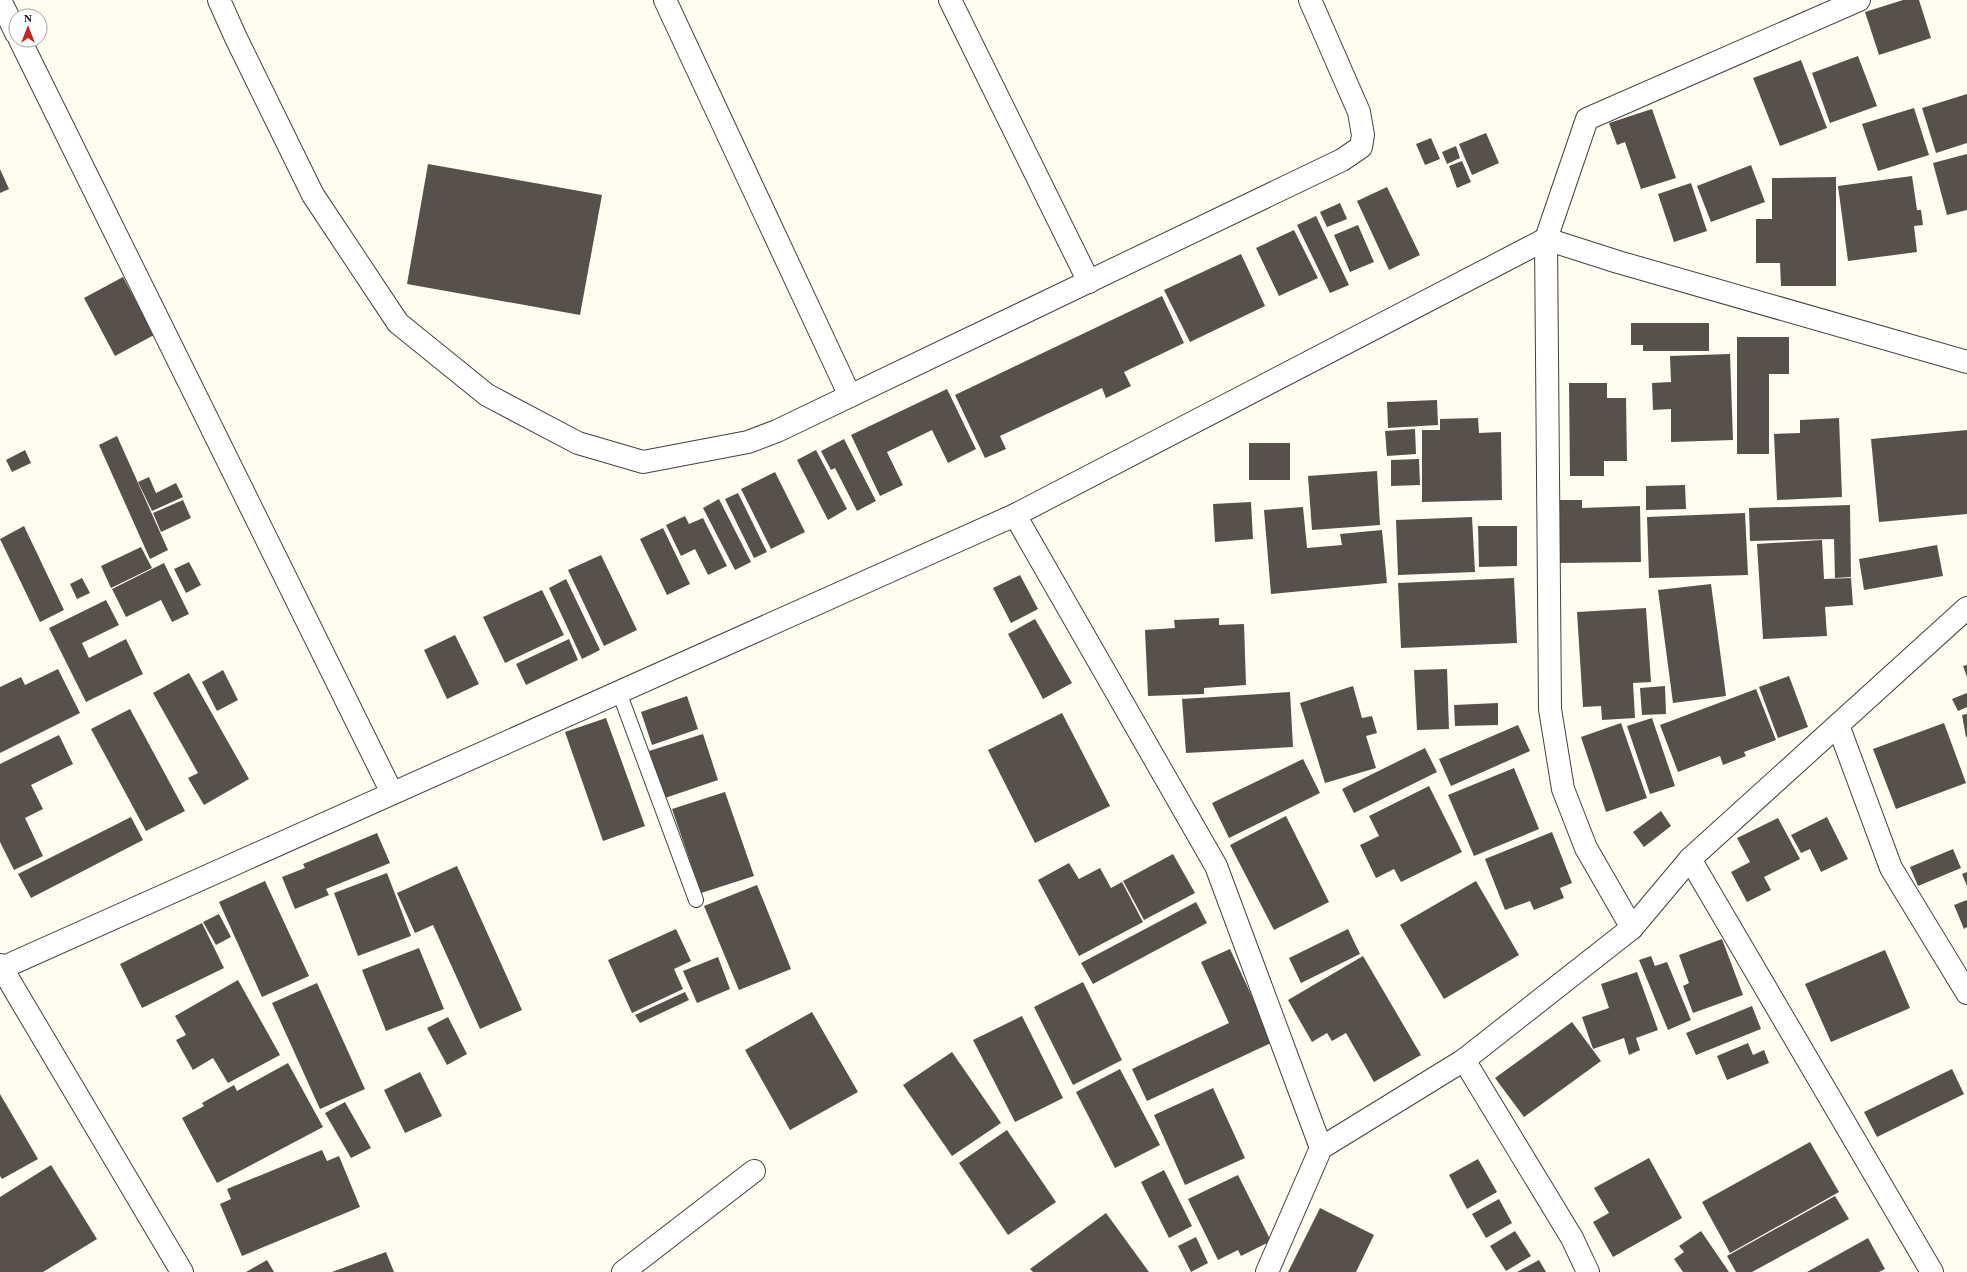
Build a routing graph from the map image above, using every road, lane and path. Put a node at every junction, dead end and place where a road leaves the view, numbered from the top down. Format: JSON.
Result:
{"nodes":[{"id":1,"x":0,"y":0,"type":"edge"},
{"id":2,"x":219,"y":0,"type":"edge"},
{"id":3,"x":665,"y":0,"type":"edge"},
{"id":4,"x":950,"y":0,"type":"edge"},
{"id":5,"x":1310,"y":0,"type":"edge"},
{"id":6,"x":1859,"y":0,"type":"edge"},
{"id":7,"x":8,"y":16,"type":"edge"},
{"id":8,"x":24,"y":48,"type":"edge"},
{"id":9,"x":1546,"y":239,"type":"junction"},
{"id":10,"x":1089,"y":282,"type":"junction"},
{"id":11,"x":1967,"y":362,"type":"edge"},
{"id":12,"x":850,"y":396,"type":"junction"},
{"id":13,"x":1014,"y":515,"type":"junction"},
{"id":14,"x":1967,"y":608,"type":"edge"},
{"id":15,"x":619,"y":692,"type":"junction"},
{"id":16,"x":1838,"y":725,"type":"junction"},
{"id":17,"x":392,"y":793,"type":"junction"},
{"id":18,"x":1690,"y":859,"type":"junction"},
{"id":19,"x":696,"y":900,"type":"dead end"},
{"id":20,"x":1632,"y":928,"type":"junction"},
{"id":21,"x":1,"y":966,"type":"edge"},
{"id":22,"x":1967,"y":993,"type":"edge"},
{"id":23,"x":1464,"y":1060,"type":"junction"},
{"id":24,"x":1321,"y":1148,"type":"junction"},
{"id":25,"x":754,"y":1171,"type":"dead end"},
{"id":26,"x":182,"y":1272,"type":"edge"},
{"id":27,"x":623,"y":1272,"type":"edge"},
{"id":28,"x":1267,"y":1272,"type":"edge"},
{"id":29,"x":1588,"y":1272,"type":"edge"},
{"id":30,"x":1932,"y":1272,"type":"edge"}],
"edges":[{"from":1,"to":7,"type":"street"},
{"from":2,"to":12,"type":"street"},
{"from":3,"to":12,"type":"street"},
{"from":4,"to":10,"type":"street"},
{"from":5,"to":10,"type":"street"},
{"from":6,"to":9,"type":"street"},
{"from":8,"to":17,"type":"street"},
{"from":9,"to":11,"type":"street"},
{"from":9,"to":13,"type":"street"},
{"from":9,"to":20,"type":"street"},
{"from":10,"to":12,"type":"street"},
{"from":13,"to":15,"type":"street"},
{"from":13,"to":24,"type":"street"},
{"from":14,"to":16,"type":"street"},
{"from":15,"to":17,"type":"street"},
{"from":15,"to":19,"type":"lane"},
{"from":16,"to":18,"type":"street"},
{"from":16,"to":22,"type":"street"},
{"from":17,"to":21,"type":"street"},
{"from":18,"to":20,"type":"street"},
{"from":18,"to":30,"type":"street"},
{"from":20,"to":23,"type":"street"},
{"from":21,"to":26,"type":"street"},
{"from":23,"to":24,"type":"street"},
{"from":23,"to":29,"type":"street"},
{"from":24,"to":28,"type":"street"},
{"from":25,"to":27,"type":"street"}]}
